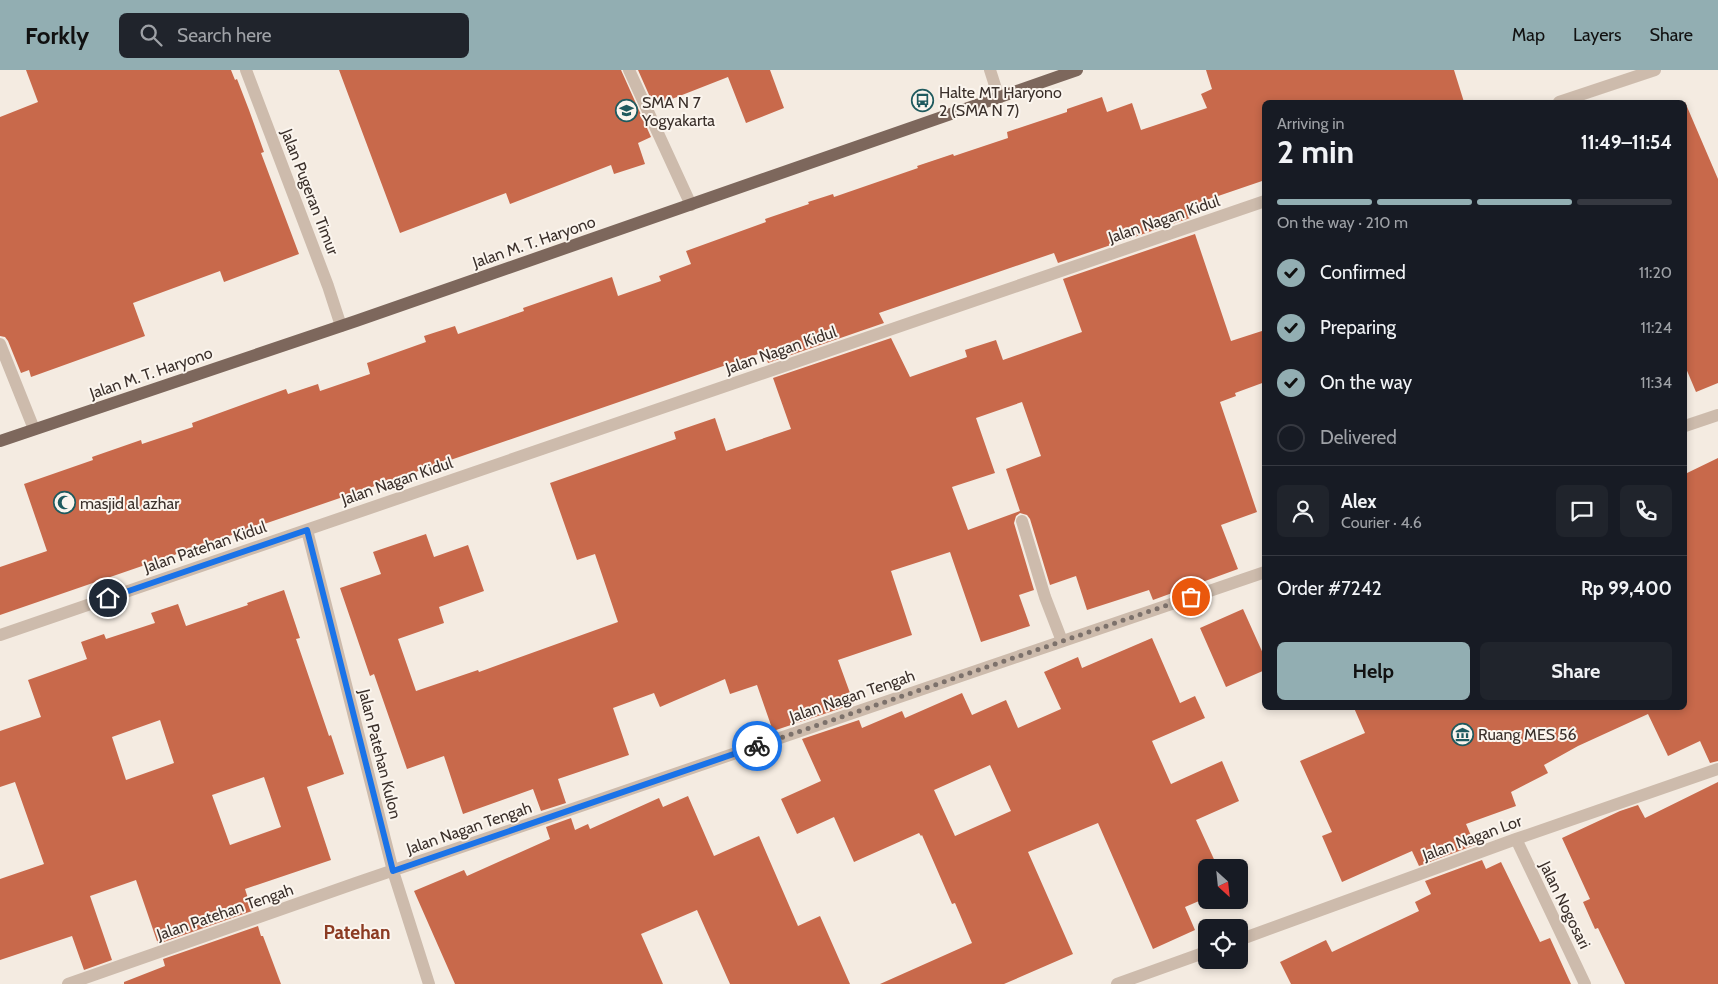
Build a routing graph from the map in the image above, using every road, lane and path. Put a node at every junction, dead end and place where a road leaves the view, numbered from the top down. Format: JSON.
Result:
{"nodes":[{"id":1,"x":246,"y":70,"type":"edge"},
{"id":2,"x":629,"y":70,"type":"edge"},
{"id":3,"x":990,"y":70,"type":"edge"},
{"id":4,"x":1077,"y":70,"type":"edge"},
{"id":5,"x":1655,"y":70,"type":"edge"},
{"id":6,"x":999,"y":98,"type":"junction"},
{"id":7,"x":1565,"y":100,"type":"edge"},
{"id":8,"x":1262,"y":203,"type":"edge"},
{"id":9,"x":691,"y":205,"type":"junction"},
{"id":10,"x":341,"y":326,"type":"junction"},
{"id":11,"x":0,"y":344,"type":"edge"},
{"id":12,"x":1718,"y":415,"type":"edge"},
{"id":13,"x":1687,"y":425,"type":"edge"},
{"id":14,"x":34,"y":429,"type":"junction"},
{"id":15,"x":0,"y":441,"type":"edge"},
{"id":16,"x":1022,"y":521,"type":"dead end"},
{"id":17,"x":307,"y":530,"type":"junction"},
{"id":18,"x":1262,"y":573,"type":"edge"},
{"id":19,"x":0,"y":634,"type":"edge"},
{"id":20,"x":1062,"y":641,"type":"junction"},
{"id":21,"x":1718,"y":770,"type":"edge"},
{"id":22,"x":1516,"y":839,"type":"junction"},
{"id":23,"x":393,"y":871,"type":"junction"},
{"id":24,"x":1248,"y":937,"type":"edge"},
{"id":25,"x":1198,"y":955,"type":"edge"},
{"id":26,"x":68,"y":984,"type":"edge"},
{"id":27,"x":429,"y":984,"type":"edge"},
{"id":28,"x":1117,"y":984,"type":"edge"},
{"id":29,"x":1585,"y":984,"type":"edge"}],
"edges":[{"from":1,"to":10,"type":"street","name":"Jalan Pugeran Timur"},
{"from":2,"to":9,"type":"street"},
{"from":3,"to":6,"type":"street"},
{"from":4,"to":6,"type":"main road","name":"Jalan M. T. Haryono"},
{"from":5,"to":7,"type":"street"},
{"from":6,"to":9,"type":"main road","name":"Jalan M. T. Haryono"},
{"from":8,"to":17,"type":"street","name":"Jalan Nagan Kidul"},
{"from":9,"to":10,"type":"main road","name":"Jalan M. T. Haryono"},
{"from":10,"to":14,"type":"main road","name":"Jalan M. T. Haryono"},
{"from":11,"to":14,"type":"street"},
{"from":12,"to":13,"type":"street"},
{"from":14,"to":15,"type":"main road","name":"Jalan M. T. Haryono"},
{"from":16,"to":20,"type":"street"},
{"from":17,"to":19,"type":"street","name":"Jalan Patehan Kidul"},
{"from":17,"to":23,"type":"street","name":"Jalan Patehan Kulon"},
{"from":18,"to":20,"type":"street","name":"Jalan Nagan Tengah"},
{"from":20,"to":23,"type":"street","name":"Jalan Nagan Tengah"},
{"from":21,"to":22,"type":"street","name":"Jalan Nagan Lor"},
{"from":22,"to":24,"type":"street","name":"Jalan Nagan Lor"},
{"from":22,"to":29,"type":"street","name":"Jalan Nogosari"},
{"from":23,"to":26,"type":"street","name":"Jalan Patehan Tengah"},
{"from":23,"to":27,"type":"street","name":"Jalan Patehan Kulon"},
{"from":25,"to":28,"type":"street"}]}
